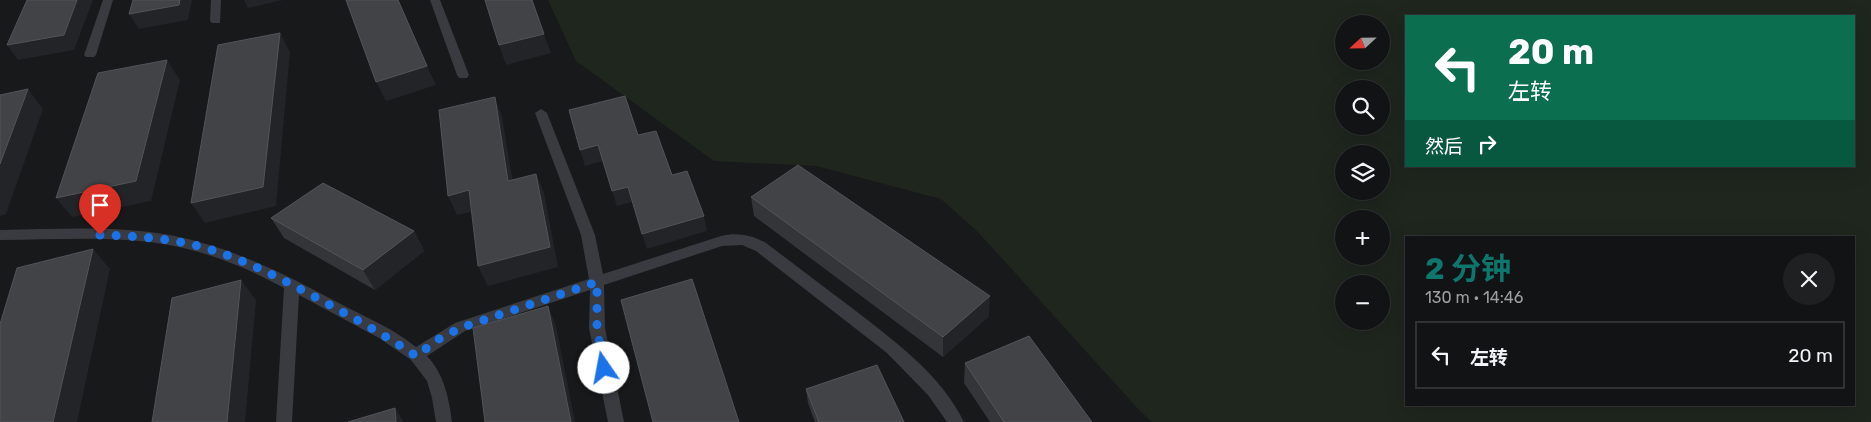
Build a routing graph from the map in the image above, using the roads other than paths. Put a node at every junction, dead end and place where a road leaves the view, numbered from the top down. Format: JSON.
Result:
{"nodes":[{"id":1,"x":108,"y":0,"type":"edge"},
{"id":2,"x":216,"y":0,"type":"edge"},
{"id":3,"x":435,"y":0,"type":"edge"},
{"id":4,"x":216,"y":21,"type":"dead end"},
{"id":5,"x":90,"y":55,"type":"dead end"},
{"id":6,"x":463,"y":75,"type":"dead end"},
{"id":7,"x":541,"y":113,"type":"dead end"},
{"id":8,"x":0,"y":235,"type":"edge"},
{"id":9,"x":597,"y":282,"type":"junction"},
{"id":10,"x":292,"y":285,"type":"junction"},
{"id":11,"x":416,"y":356,"type":"junction"},
{"id":12,"x":284,"y":422,"type":"edge"},
{"id":13,"x":444,"y":422,"type":"edge"},
{"id":14,"x":616,"y":422,"type":"edge"},
{"id":15,"x":956,"y":422,"type":"edge"}],
"edges":[{"from":1,"to":5,"type":"lane"},
{"from":2,"to":4,"type":"lane"},
{"from":3,"to":6,"type":"lane"},
{"from":7,"to":9,"type":"lane"},
{"from":8,"to":10,"type":"lane"},
{"from":9,"to":11,"type":"lane"},
{"from":9,"to":14,"type":"lane"},
{"from":9,"to":15,"type":"lane"},
{"from":10,"to":11,"type":"lane"},
{"from":10,"to":12,"type":"lane"},
{"from":11,"to":13,"type":"lane"}]}
